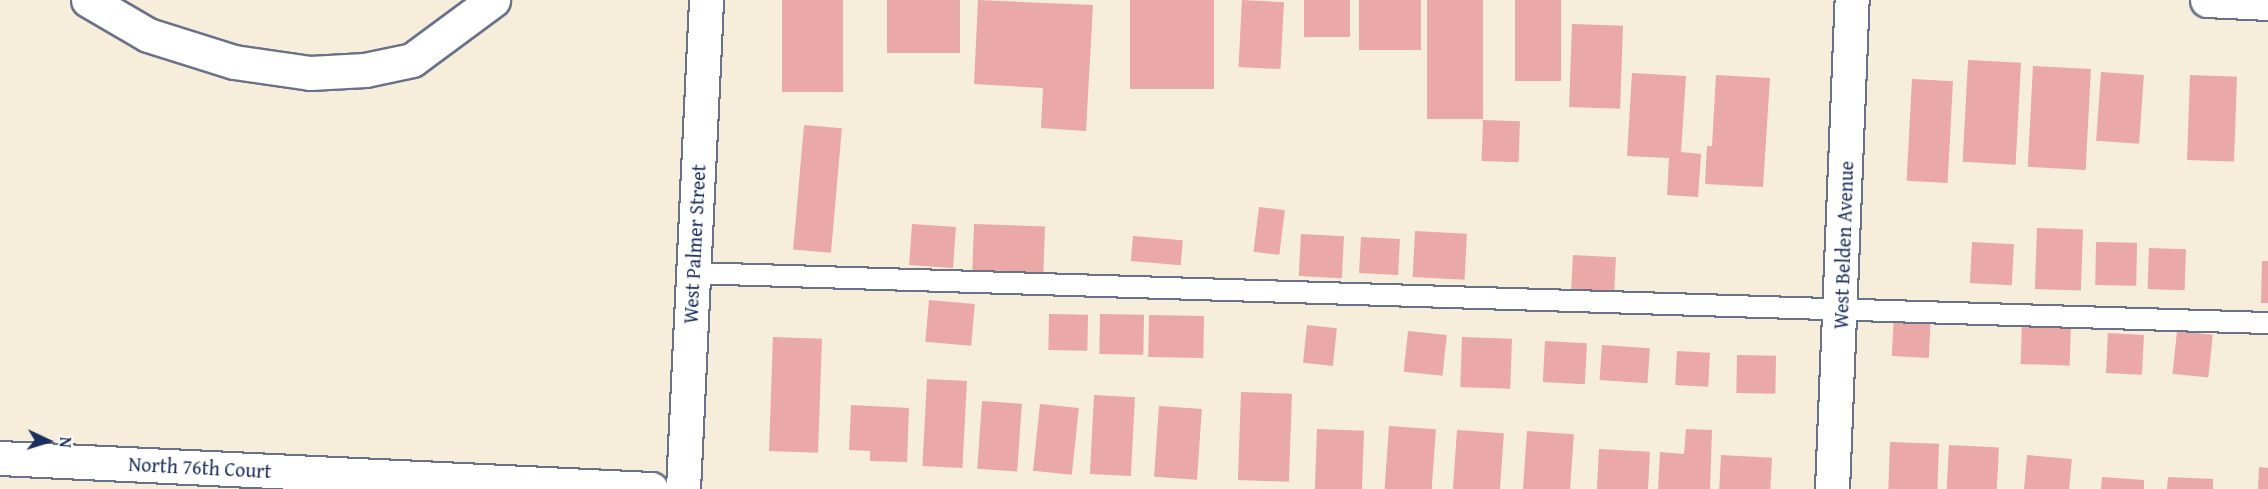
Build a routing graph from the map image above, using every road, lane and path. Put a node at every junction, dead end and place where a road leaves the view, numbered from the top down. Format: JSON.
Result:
{"nodes":[{"id":1,"x":88,"y":0,"type":"edge"},
{"id":2,"x":493,"y":0,"type":"edge"},
{"id":3,"x":706,"y":0,"type":"edge"},
{"id":4,"x":1852,"y":0,"type":"edge"},
{"id":5,"x":2206,"y":0,"type":"edge"},
{"id":6,"x":2268,"y":3,"type":"edge"},
{"id":7,"x":693,"y":273,"type":"junction"},
{"id":8,"x":1841,"y":310,"type":"junction"},
{"id":9,"x":2268,"y":323,"type":"edge"},
{"id":10,"x":0,"y":458,"type":"edge"},
{"id":11,"x":651,"y":489,"type":"edge"},
{"id":12,"x":683,"y":489,"type":"edge"},
{"id":13,"x":1832,"y":489,"type":"edge"}],
"edges":[{"from":1,"to":2,"type":"street"},
{"from":3,"to":7,"type":"street","name":"West Palmer Street"},
{"from":4,"to":8,"type":"street","name":"West Belden Avenue"},
{"from":5,"to":6,"type":"street"},
{"from":7,"to":8,"type":"lane"},
{"from":7,"to":12,"type":"street","name":"West Palmer Street"},
{"from":8,"to":9,"type":"lane"},
{"from":8,"to":13,"type":"street","name":"West Belden Avenue"},
{"from":10,"to":11,"type":"street","name":"North 76th Court"}]}
